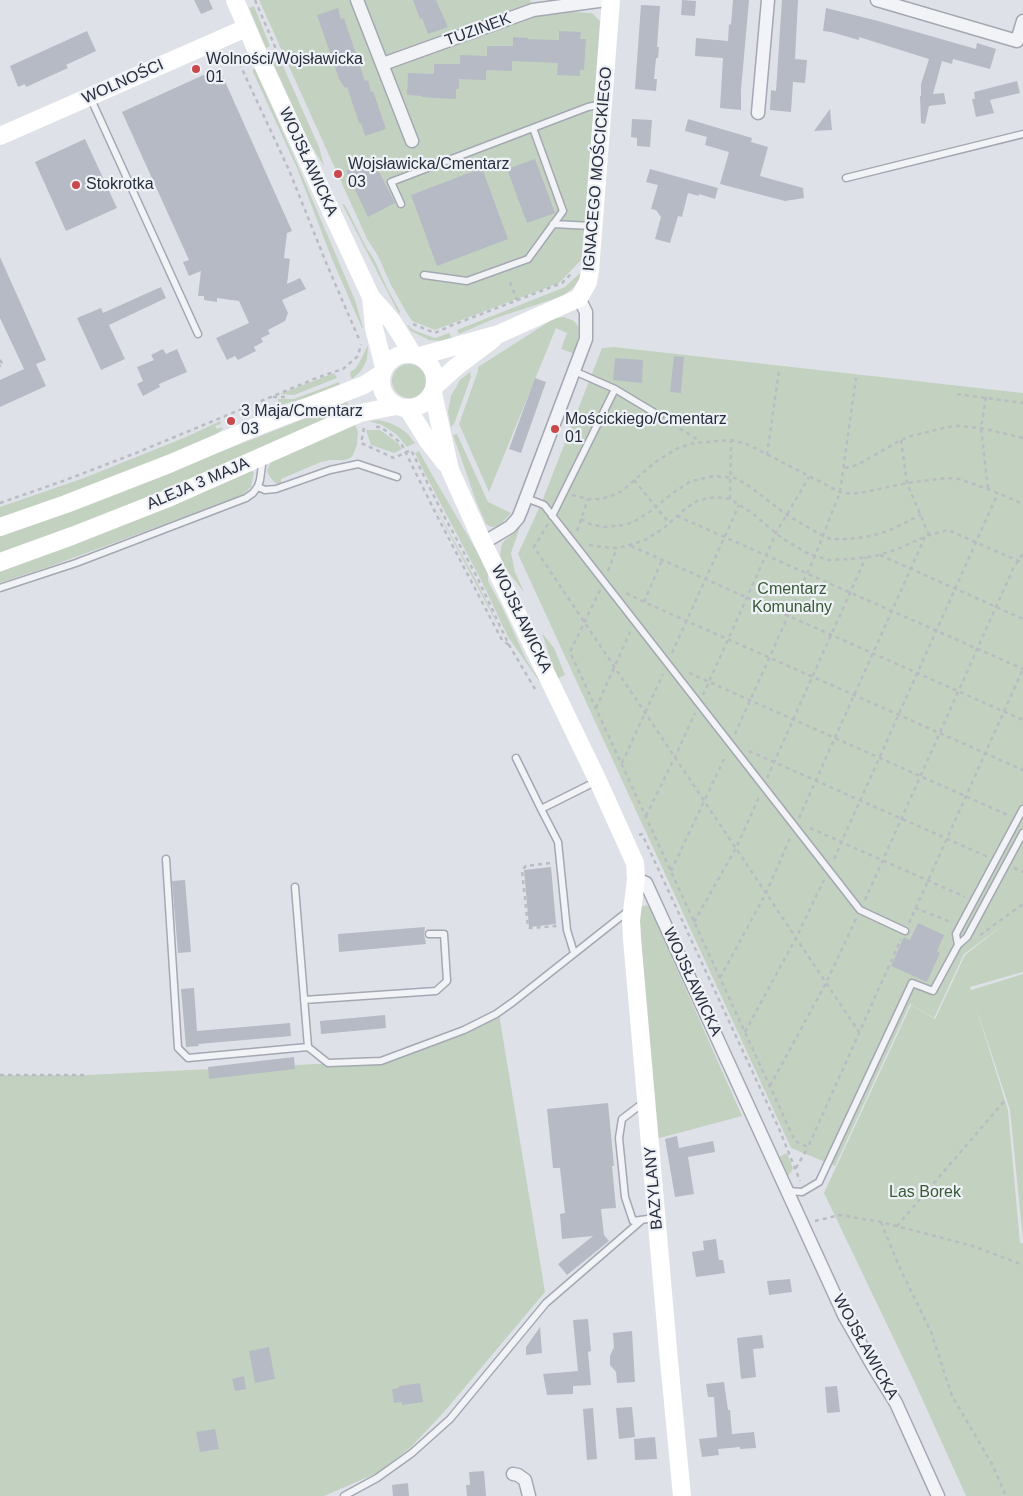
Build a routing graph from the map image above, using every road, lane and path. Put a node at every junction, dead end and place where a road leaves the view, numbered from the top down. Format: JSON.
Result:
{"nodes":[{"id":1,"x":235,"y":0,"type":"edge"},
{"id":2,"x":255,"y":0,"type":"edge"},
{"id":3,"x":358,"y":0,"type":"edge"},
{"id":4,"x":606,"y":0,"type":"edge"},
{"id":5,"x":611,"y":0,"type":"edge"},
{"id":6,"x":768,"y":0,"type":"edge"},
{"id":7,"x":877,"y":0,"type":"edge"},
{"id":8,"x":532,"y":5,"type":"edge"},
{"id":9,"x":1023,"y":21,"type":"edge"},
{"id":10,"x":246,"y":28,"type":"junction"},
{"id":11,"x":276,"y":49,"type":"dead end"},
{"id":12,"x":225,"y":52,"type":"dead end"},
{"id":13,"x":383,"y":64,"type":"junction"},
{"id":14,"x":90,"y":97,"type":"junction"},
{"id":15,"x":603,"y":104,"type":"junction"},
{"id":16,"x":758,"y":113,"type":"dead end"},
{"id":17,"x":533,"y":128,"type":"junction"},
{"id":18,"x":1023,"y":134,"type":"edge"},
{"id":19,"x":0,"y":136,"type":"edge"},
{"id":20,"x":412,"y":141,"type":"dead end"},
{"id":21,"x":846,"y":178,"type":"dead end"},
{"id":22,"x":401,"y":204,"type":"dead end"},
{"id":23,"x":553,"y":224,"type":"junction"},
{"id":24,"x":593,"y":226,"type":"junction"},
{"id":25,"x":424,"y":276,"type":"dead end"},
{"id":26,"x":510,"y":282,"type":"dead end"},
{"id":27,"x":370,"y":297,"type":"junction"},
{"id":28,"x":579,"y":298,"type":"junction"},
{"id":29,"x":517,"y":300,"type":"dead end"},
{"id":30,"x":198,"y":334,"type":"dead end"},
{"id":31,"x":499,"y":334,"type":"junction"},
{"id":32,"x":416,"y":355,"type":"junction"},
{"id":33,"x":0,"y":360,"type":"edge"},
{"id":34,"x":1,"y":365,"type":"edge"},
{"id":35,"x":383,"y":370,"type":"junction"},
{"id":36,"x":779,"y":371,"type":"dead end"},
{"id":37,"x":574,"y":372,"type":"junction"},
{"id":38,"x":856,"y":378,"type":"dead end"},
{"id":39,"x":434,"y":389,"type":"junction"},
{"id":40,"x":615,"y":390,"type":"junction"},
{"id":41,"x":957,"y":394,"type":"dead end"},
{"id":42,"x":986,"y":397,"type":"junction"},
{"id":43,"x":1023,"y":403,"type":"edge"},
{"id":44,"x":402,"y":407,"type":"junction"},
{"id":45,"x":660,"y":416,"type":"joint"},
{"id":46,"x":365,"y":426,"type":"dead end"},
{"id":47,"x":373,"y":427,"type":"dead end"},
{"id":48,"x":981,"y":428,"type":"junction"},
{"id":49,"x":1023,"y":438,"type":"edge"},
{"id":50,"x":731,"y":440,"type":"junction"},
{"id":51,"x":901,"y":440,"type":"junction"},
{"id":52,"x":701,"y":442,"type":"junction"},
{"id":53,"x":406,"y":452,"type":"junction"},
{"id":54,"x":767,"y":455,"type":"junction"},
{"id":55,"x":263,"y":457,"type":"junction"},
{"id":56,"x":844,"y":468,"type":"junction"},
{"id":57,"x":450,"y":470,"type":"junction"},
{"id":58,"x":397,"y":477,"type":"dead end"},
{"id":59,"x":809,"y":477,"type":"junction"},
{"id":60,"x":731,"y":478,"type":"junction"},
{"id":61,"x":634,"y":480,"type":"junction"},
{"id":62,"x":907,"y":483,"type":"junction"},
{"id":63,"x":258,"y":487,"type":"junction"},
{"id":64,"x":988,"y":489,"type":"junction"},
{"id":65,"x":840,"y":492,"type":"junction"},
{"id":66,"x":564,"y":493,"type":"junction"},
{"id":67,"x":998,"y":493,"type":"junction"},
{"id":68,"x":526,"y":498,"type":"junction"},
{"id":69,"x":588,"y":499,"type":"junction"},
{"id":70,"x":730,"y":499,"type":"junction"},
{"id":71,"x":0,"y":503,"type":"edge"},
{"id":72,"x":740,"y":504,"type":"junction"},
{"id":73,"x":1023,"y":504,"type":"edge"},
{"id":74,"x":656,"y":507,"type":"junction"},
{"id":75,"x":787,"y":514,"type":"junction"},
{"id":76,"x":921,"y":515,"type":"junction"},
{"id":77,"x":552,"y":516,"type":"junction"},
{"id":78,"x":678,"y":516,"type":"junction"},
{"id":79,"x":581,"y":519,"type":"junction"},
{"id":80,"x":669,"y":523,"type":"junction"},
{"id":81,"x":0,"y":527,"type":"edge"},
{"id":82,"x":776,"y":533,"type":"junction"},
{"id":83,"x":929,"y":535,"type":"junction"},
{"id":84,"x":823,"y":536,"type":"junction"},
{"id":85,"x":725,"y":537,"type":"junction"},
{"id":86,"x":925,"y":537,"type":"junction"},
{"id":87,"x":573,"y":542,"type":"junction"},
{"id":88,"x":975,"y":542,"type":"junction"},
{"id":89,"x":483,"y":543,"type":"junction"},
{"id":90,"x":630,"y":545,"type":"junction"},
{"id":91,"x":617,"y":548,"type":"junction"},
{"id":92,"x":1023,"y":553,"type":"edge"},
{"id":93,"x":879,"y":554,"type":"junction"},
{"id":94,"x":766,"y":555,"type":"junction"},
{"id":95,"x":815,"y":556,"type":"junction"},
{"id":96,"x":866,"y":557,"type":"junction"},
{"id":97,"x":662,"y":560,"type":"junction"},
{"id":98,"x":1018,"y":561,"type":"junction"},
{"id":99,"x":0,"y":562,"type":"edge"},
{"id":100,"x":1023,"y":563,"type":"edge"},
{"id":101,"x":911,"y":569,"type":"junction"},
{"id":102,"x":807,"y":573,"type":"junction"},
{"id":103,"x":706,"y":579,"type":"junction"},
{"id":104,"x":604,"y":582,"type":"junction"},
{"id":105,"x":0,"y":588,"type":"edge"},
{"id":106,"x":955,"y":588,"type":"junction"},
{"id":107,"x":850,"y":592,"type":"junction"},
{"id":108,"x":747,"y":597,"type":"junction"},
{"id":109,"x":644,"y":602,"type":"junction"},
{"id":110,"x":996,"y":606,"type":"junction"},
{"id":111,"x":892,"y":611,"type":"junction"},
{"id":112,"x":788,"y":616,"type":"junction"},
{"id":113,"x":1023,"y":618,"type":"edge"},
{"id":114,"x":584,"y":621,"type":"junction"},
{"id":115,"x":686,"y":621,"type":"junction"},
{"id":116,"x":635,"y":622,"type":"junction"},
{"id":117,"x":936,"y":630,"type":"junction"},
{"id":118,"x":832,"y":635,"type":"junction"},
{"id":119,"x":728,"y":639,"type":"junction"},
{"id":120,"x":977,"y":649,"type":"junction"},
{"id":121,"x":873,"y":653,"type":"junction"},
{"id":122,"x":770,"y":658,"type":"junction"},
{"id":123,"x":667,"y":663,"type":"junction"},
{"id":124,"x":615,"y":667,"type":"junction"},
{"id":125,"x":1023,"y":669,"type":"edge"},
{"id":126,"x":917,"y":673,"type":"junction"},
{"id":127,"x":813,"y":677,"type":"junction"},
{"id":128,"x":709,"y":682,"type":"junction"},
{"id":129,"x":958,"y":691,"type":"junction"},
{"id":130,"x":854,"y":695,"type":"junction"},
{"id":131,"x":750,"y":701,"type":"junction"},
{"id":132,"x":699,"y":704,"type":"junction"},
{"id":133,"x":596,"y":708,"type":"junction"},
{"id":134,"x":1004,"y":711,"type":"junction"},
{"id":135,"x":645,"y":712,"type":"junction"},
{"id":136,"x":898,"y":715,"type":"junction"},
{"id":137,"x":793,"y":720,"type":"junction"},
{"id":138,"x":1023,"y":720,"type":"edge"},
{"id":139,"x":940,"y":733,"type":"junction"},
{"id":140,"x":835,"y":738,"type":"junction"},
{"id":141,"x":731,"y":744,"type":"junction"},
{"id":142,"x":985,"y":753,"type":"junction"},
{"id":143,"x":675,"y":757,"type":"junction"},
{"id":144,"x":516,"y":758,"type":"dead end"},
{"id":145,"x":879,"y":758,"type":"junction"},
{"id":146,"x":774,"y":762,"type":"junction"},
{"id":147,"x":622,"y":763,"type":"junction"},
{"id":148,"x":1023,"y":770,"type":"edge"},
{"id":149,"x":920,"y":776,"type":"junction"},
{"id":150,"x":598,"y":781,"type":"junction"},
{"id":151,"x":816,"y":781,"type":"junction"},
{"id":152,"x":764,"y":786,"type":"junction"},
{"id":153,"x":966,"y":796,"type":"junction"},
{"id":154,"x":704,"y":800,"type":"junction"},
{"id":155,"x":860,"y":800,"type":"junction"},
{"id":156,"x":542,"y":809,"type":"junction"},
{"id":157,"x":1023,"y":809,"type":"edge"},
{"id":158,"x":646,"y":816,"type":"junction"},
{"id":159,"x":901,"y":819,"type":"junction"},
{"id":160,"x":1018,"y":820,"type":"junction"},
{"id":161,"x":796,"y":825,"type":"junction"},
{"id":162,"x":1023,"y":832,"type":"edge"},
{"id":163,"x":634,"y":838,"type":"dead end"},
{"id":164,"x":946,"y":839,"type":"junction"},
{"id":165,"x":841,"y":842,"type":"junction"},
{"id":166,"x":736,"y":848,"type":"junction"},
{"id":167,"x":166,"y":859,"type":"dead end"},
{"id":168,"x":996,"y":860,"type":"junction"},
{"id":169,"x":882,"y":861,"type":"junction"},
{"id":170,"x":553,"y":863,"type":"dead end"},
{"id":171,"x":1006,"y":865,"type":"junction"},
{"id":172,"x":829,"y":870,"type":"junction"},
{"id":173,"x":671,"y":871,"type":"junction"},
{"id":174,"x":1023,"y":872,"type":"edge"},
{"id":175,"x":636,"y":879,"type":"junction"},
{"id":176,"x":928,"y":881,"type":"junction"},
{"id":177,"x":295,"y":887,"type":"dead end"},
{"id":178,"x":766,"y":894,"type":"junction"},
{"id":179,"x":974,"y":901,"type":"junction"},
{"id":180,"x":1023,"y":904,"type":"edge"},
{"id":181,"x":915,"y":908,"type":"junction"},
{"id":182,"x":631,"y":909,"type":"junction"},
{"id":183,"x":860,"y":910,"type":"junction"},
{"id":184,"x":694,"y":922,"type":"junction"},
{"id":185,"x":566,"y":924,"type":"junction"},
{"id":186,"x":960,"y":926,"type":"junction"},
{"id":187,"x":905,"y":932,"type":"junction"},
{"id":188,"x":429,"y":934,"type":"dead end"},
{"id":189,"x":796,"y":938,"type":"junction"},
{"id":190,"x":976,"y":938,"type":"dead end"},
{"id":191,"x":958,"y":945,"type":"junction"},
{"id":192,"x":574,"y":953,"type":"junction"},
{"id":193,"x":720,"y":978,"type":"junction"},
{"id":194,"x":826,"y":983,"type":"junction"},
{"id":195,"x":304,"y":1000,"type":"junction"},
{"id":196,"x":745,"y":1032,"type":"junction"},
{"id":197,"x":859,"y":1032,"type":"junction"},
{"id":198,"x":308,"y":1047,"type":"junction"},
{"id":199,"x":0,"y":1075,"type":"edge"},
{"id":200,"x":86,"y":1075,"type":"dead end"},
{"id":201,"x":770,"y":1086,"type":"junction"},
{"id":202,"x":1006,"y":1099,"type":"dead end"},
{"id":203,"x":646,"y":1101,"type":"junction"},
{"id":204,"x":808,"y":1148,"type":"junction"},
{"id":205,"x":795,"y":1168,"type":"junction"},
{"id":206,"x":787,"y":1188,"type":"junction"},
{"id":207,"x":802,"y":1192,"type":"junction"},
{"id":208,"x":812,"y":1214,"type":"dead end"},
{"id":209,"x":649,"y":1219,"type":"junction"},
{"id":210,"x":881,"y":1222,"type":"junction"},
{"id":211,"x":810,"y":1224,"type":"junction"},
{"id":212,"x":897,"y":1226,"type":"junction"},
{"id":213,"x":1023,"y":1265,"type":"edge"},
{"id":214,"x":514,"y":1474,"type":"dead end"},
{"id":215,"x":344,"y":1496,"type":"edge"},
{"id":216,"x":529,"y":1496,"type":"edge"},
{"id":217,"x":682,"y":1496,"type":"edge"},
{"id":218,"x":938,"y":1496,"type":"edge"},
{"id":219,"x":1006,"y":1496,"type":"edge"}],
"edges":[{"from":1,"to":10,"type":"street","name":"WOJSŁAWICKA"},
{"from":2,"to":11,"type":"path"},
{"from":3,"to":13,"type":"street"},
{"from":4,"to":8,"type":"street","name":"TUZINEK"},
{"from":5,"to":15,"type":"street","name":"IGNACEGO MOŚCICKIEGO"},
{"from":6,"to":16,"type":"street"},
{"from":7,"to":9,"type":"street"},
{"from":8,"to":13,"type":"street","name":"TUZINEK"},
{"from":10,"to":14,"type":"street","name":"WOLNOŚCI"},
{"from":10,"to":27,"type":"street","name":"WOJSŁAWICKA"},
{"from":12,"to":71,"type":"path"},
{"from":13,"to":20,"type":"street"},
{"from":14,"to":19,"type":"street","name":"WOLNOŚCI"},
{"from":14,"to":30,"type":"lane"},
{"from":15,"to":17,"type":"lane"},
{"from":15,"to":24,"type":"street","name":"IGNACEGO MOŚCICKIEGO"},
{"from":17,"to":22,"type":"lane"},
{"from":17,"to":23,"type":"lane"},
{"from":18,"to":21,"type":"lane"},
{"from":23,"to":24,"type":"lane"},
{"from":23,"to":25,"type":"lane"},
{"from":24,"to":28,"type":"street","name":"IGNACEGO MOŚCICKIEGO"},
{"from":26,"to":29,"type":"path"},
{"from":27,"to":32,"type":"street","name":"WOJSŁAWICKA"},
{"from":27,"to":35,"type":"street","name":"WOJSŁAWICKA"},
{"from":28,"to":31,"type":"street"},
{"from":28,"to":37,"type":"street"},
{"from":31,"to":32,"type":"street"},
{"from":31,"to":39,"type":"street"},
{"from":32,"to":35,"type":"street"},
{"from":32,"to":39,"type":"street"},
{"from":33,"to":34,"type":"path"},
{"from":35,"to":44,"type":"street"},
{"from":35,"to":81,"type":"street","name":"ALEJA 3 MAJA"},
{"from":36,"to":54,"type":"path"},
{"from":37,"to":40,"type":"lane"},
{"from":37,"to":68,"type":"street"},
{"from":38,"to":56,"type":"path"},
{"from":39,"to":44,"type":"street"},
{"from":39,"to":57,"type":"street","name":"WOJSŁAWICKA"},
{"from":40,"to":45,"type":"lane"},
{"from":40,"to":66,"type":"lane"},
{"from":41,"to":42,"type":"path"},
{"from":42,"to":43,"type":"path"},
{"from":42,"to":48,"type":"path"},
{"from":44,"to":55,"type":"street","name":"ALEJA 3 MAJA"},
{"from":44,"to":57,"type":"street","name":"WOJSŁAWICKA"},
{"from":45,"to":52,"type":"path"},
{"from":46,"to":53,"type":"path"},
{"from":47,"to":53,"type":"path"},
{"from":48,"to":49,"type":"path"},
{"from":48,"to":51,"type":"path"},
{"from":48,"to":64,"type":"path"},
{"from":50,"to":52,"type":"path"},
{"from":50,"to":54,"type":"path"},
{"from":50,"to":60,"type":"path"},
{"from":51,"to":56,"type":"path"},
{"from":51,"to":62,"type":"path"},
{"from":52,"to":61,"type":"path"},
{"from":53,"to":53,"type":"path"},
{"from":54,"to":59,"type":"path"},
{"from":55,"to":63,"type":"lane"},
{"from":55,"to":99,"type":"street","name":"ALEJA 3 MAJA"},
{"from":56,"to":65,"type":"path"},
{"from":57,"to":89,"type":"street","name":"WOJSŁAWICKA"},
{"from":58,"to":63,"type":"lane"},
{"from":59,"to":65,"type":"path"},
{"from":59,"to":75,"type":"path"},
{"from":60,"to":70,"type":"path"},
{"from":60,"to":74,"type":"path"},
{"from":60,"to":75,"type":"path"},
{"from":61,"to":69,"type":"path"},
{"from":61,"to":74,"type":"path"},
{"from":62,"to":64,"type":"path"},
{"from":62,"to":65,"type":"path"},
{"from":62,"to":76,"type":"path"},
{"from":63,"to":105,"type":"lane"},
{"from":64,"to":67,"type":"path"},
{"from":65,"to":84,"type":"path"},
{"from":66,"to":69,"type":"path"},
{"from":66,"to":77,"type":"lane"},
{"from":67,"to":73,"type":"path"},
{"from":67,"to":88,"type":"path"},
{"from":68,"to":77,"type":"lane"},
{"from":68,"to":89,"type":"street"},
{"from":69,"to":79,"type":"path"},
{"from":70,"to":72,"type":"path"},
{"from":70,"to":78,"type":"path"},
{"from":72,"to":82,"type":"path"},
{"from":72,"to":85,"type":"path"},
{"from":74,"to":79,"type":"path"},
{"from":74,"to":80,"type":"path"},
{"from":75,"to":82,"type":"path"},
{"from":75,"to":84,"type":"path"},
{"from":76,"to":83,"type":"path"},
{"from":76,"to":84,"type":"path"},
{"from":77,"to":87,"type":"lane"},
{"from":77,"to":114,"type":"path"},
{"from":78,"to":80,"type":"path"},
{"from":78,"to":85,"type":"path"},
{"from":79,"to":87,"type":"path"},
{"from":80,"to":90,"type":"path"},
{"from":82,"to":94,"type":"path"},
{"from":82,"to":95,"type":"path"},
{"from":83,"to":86,"type":"path"},
{"from":83,"to":88,"type":"path"},
{"from":84,"to":95,"type":"path"},
{"from":85,"to":94,"type":"path"},
{"from":85,"to":103,"type":"path"},
{"from":86,"to":93,"type":"path"},
{"from":86,"to":101,"type":"path"},
{"from":87,"to":91,"type":"path"},
{"from":87,"to":104,"type":"lane"},
{"from":88,"to":98,"type":"path"},
{"from":88,"to":106,"type":"path"},
{"from":89,"to":150,"type":"street","name":"WOJSŁAWICKA"},
{"from":90,"to":91,"type":"path"},
{"from":90,"to":97,"type":"path"},
{"from":91,"to":104,"type":"path"},
{"from":92,"to":98,"type":"path"},
{"from":93,"to":96,"type":"path"},
{"from":93,"to":101,"type":"path"},
{"from":94,"to":102,"type":"path"},
{"from":94,"to":108,"type":"path"},
{"from":95,"to":96,"type":"path"},
{"from":95,"to":102,"type":"path"},
{"from":96,"to":107,"type":"path"},
{"from":97,"to":103,"type":"path"},
{"from":97,"to":109,"type":"path"},
{"from":98,"to":100,"type":"path"},
{"from":98,"to":110,"type":"path"},
{"from":101,"to":106,"type":"path"},
{"from":101,"to":111,"type":"path"},
{"from":102,"to":107,"type":"path"},
{"from":102,"to":112,"type":"path"},
{"from":103,"to":108,"type":"path"},
{"from":103,"to":115,"type":"path"},
{"from":104,"to":109,"type":"path"},
{"from":104,"to":114,"type":"path"},
{"from":104,"to":116,"type":"lane"},
{"from":106,"to":110,"type":"path"},
{"from":106,"to":117,"type":"path"},
{"from":107,"to":111,"type":"path"},
{"from":107,"to":118,"type":"path"},
{"from":108,"to":112,"type":"path"},
{"from":108,"to":119,"type":"path"},
{"from":109,"to":115,"type":"path"},
{"from":110,"to":113,"type":"path"},
{"from":110,"to":120,"type":"path"},
{"from":111,"to":117,"type":"path"},
{"from":111,"to":121,"type":"path"},
{"from":112,"to":118,"type":"path"},
{"from":112,"to":122,"type":"path"},
{"from":114,"to":124,"type":"path"},
{"from":114,"to":133,"type":"path"},
{"from":115,"to":119,"type":"path"},
{"from":115,"to":123,"type":"path"},
{"from":116,"to":123,"type":"lane"},
{"from":116,"to":124,"type":"path"},
{"from":117,"to":120,"type":"path"},
{"from":117,"to":126,"type":"path"},
{"from":118,"to":121,"type":"path"},
{"from":118,"to":127,"type":"path"},
{"from":119,"to":122,"type":"path"},
{"from":119,"to":128,"type":"path"},
{"from":120,"to":125,"type":"path"},
{"from":120,"to":129,"type":"path"},
{"from":121,"to":126,"type":"path"},
{"from":121,"to":130,"type":"path"},
{"from":122,"to":127,"type":"path"},
{"from":122,"to":131,"type":"path"},
{"from":123,"to":128,"type":"path"},
{"from":123,"to":132,"type":"lane"},
{"from":123,"to":135,"type":"path"},
{"from":124,"to":133,"type":"path"},
{"from":124,"to":135,"type":"path"},
{"from":125,"to":134,"type":"path"},
{"from":126,"to":129,"type":"path"},
{"from":126,"to":136,"type":"path"},
{"from":127,"to":130,"type":"path"},
{"from":127,"to":137,"type":"path"},
{"from":128,"to":131,"type":"path"},
{"from":128,"to":132,"type":"path"},
{"from":129,"to":134,"type":"path"},
{"from":129,"to":139,"type":"path"},
{"from":130,"to":136,"type":"path"},
{"from":130,"to":140,"type":"path"},
{"from":131,"to":137,"type":"path"},
{"from":131,"to":141,"type":"path"},
{"from":132,"to":141,"type":"lane"},
{"from":132,"to":143,"type":"path"},
{"from":133,"to":147,"type":"path"},
{"from":134,"to":138,"type":"path"},
{"from":134,"to":142,"type":"path"},
{"from":135,"to":143,"type":"path"},
{"from":135,"to":147,"type":"path"},
{"from":136,"to":139,"type":"path"},
{"from":136,"to":145,"type":"path"},
{"from":137,"to":140,"type":"path"},
{"from":137,"to":146,"type":"path"},
{"from":139,"to":142,"type":"path"},
{"from":139,"to":149,"type":"path"},
{"from":140,"to":145,"type":"path"},
{"from":140,"to":151,"type":"path"},
{"from":141,"to":146,"type":"path"},
{"from":141,"to":152,"type":"lane"},
{"from":141,"to":154,"type":"path"},
{"from":142,"to":148,"type":"path"},
{"from":142,"to":153,"type":"path"},
{"from":143,"to":154,"type":"path"},
{"from":143,"to":158,"type":"path"},
{"from":144,"to":156,"type":"lane"},
{"from":145,"to":149,"type":"path"},
{"from":145,"to":155,"type":"path"},
{"from":146,"to":151,"type":"path"},
{"from":146,"to":152,"type":"path"},
{"from":147,"to":158,"type":"path"},
{"from":149,"to":153,"type":"path"},
{"from":149,"to":159,"type":"path"},
{"from":150,"to":156,"type":"lane"},
{"from":150,"to":175,"type":"street","name":"WOJSŁAWICKA"},
{"from":151,"to":155,"type":"path"},
{"from":151,"to":161,"type":"path"},
{"from":152,"to":161,"type":"lane"},
{"from":152,"to":166,"type":"path"},
{"from":153,"to":160,"type":"path"},
{"from":153,"to":164,"type":"path"},
{"from":154,"to":166,"type":"path"},
{"from":154,"to":173,"type":"path"},
{"from":155,"to":159,"type":"path"},
{"from":155,"to":165,"type":"path"},
{"from":156,"to":185,"type":"lane"},
{"from":157,"to":160,"type":"lane"},
{"from":158,"to":173,"type":"path"},
{"from":159,"to":164,"type":"path"},
{"from":159,"to":169,"type":"path"},
{"from":160,"to":168,"type":"lane"},
{"from":161,"to":165,"type":"path"},
{"from":161,"to":172,"type":"lane"},
{"from":161,"to":178,"type":"path"},
{"from":162,"to":171,"type":"lane"},
{"from":163,"to":205,"type":"path"},
{"from":164,"to":168,"type":"path"},
{"from":164,"to":176,"type":"path"},
{"from":165,"to":169,"type":"path"},
{"from":165,"to":172,"type":"path"},
{"from":166,"to":178,"type":"path"},
{"from":166,"to":184,"type":"path"},
{"from":167,"to":198,"type":"lane"},
{"from":168,"to":179,"type":"lane"},
{"from":169,"to":176,"type":"path"},
{"from":169,"to":183,"type":"path"},
{"from":170,"to":185,"type":"path"},
{"from":171,"to":174,"type":"path"},
{"from":171,"to":191,"type":"lane"},
{"from":172,"to":183,"type":"lane"},
{"from":172,"to":189,"type":"path"},
{"from":173,"to":184,"type":"path"},
{"from":175,"to":182,"type":"street","name":"BAZYLANY"},
{"from":175,"to":206,"type":"street","name":"WOJSŁAWICKA"},
{"from":176,"to":179,"type":"path"},
{"from":176,"to":181,"type":"path"},
{"from":177,"to":195,"type":"lane"},
{"from":178,"to":189,"type":"path"},
{"from":178,"to":193,"type":"path"},
{"from":179,"to":186,"type":"lane"},
{"from":180,"to":190,"type":"path"},
{"from":181,"to":186,"type":"path"},
{"from":181,"to":187,"type":"path"},
{"from":182,"to":192,"type":"lane"},
{"from":182,"to":203,"type":"street","name":"BAZYLANY"},
{"from":183,"to":187,"type":"lane"},
{"from":183,"to":194,"type":"path"},
{"from":184,"to":193,"type":"path"},
{"from":185,"to":192,"type":"lane"},
{"from":186,"to":191,"type":"lane"},
{"from":187,"to":197,"type":"path"},
{"from":188,"to":195,"type":"lane"},
{"from":189,"to":194,"type":"path"},
{"from":189,"to":196,"type":"path"},
{"from":191,"to":207,"type":"lane"},
{"from":192,"to":198,"type":"lane"},
{"from":193,"to":196,"type":"path"},
{"from":194,"to":197,"type":"path"},
{"from":194,"to":201,"type":"path"},
{"from":195,"to":198,"type":"lane"},
{"from":196,"to":201,"type":"path"},
{"from":197,"to":204,"type":"path"},
{"from":199,"to":200,"type":"path"},
{"from":201,"to":204,"type":"path"},
{"from":202,"to":212,"type":"path"},
{"from":203,"to":209,"type":"street","name":"BAZYLANY"},
{"from":203,"to":209,"type":"lane"},
{"from":204,"to":205,"type":"path"},
{"from":205,"to":206,"type":"path"},
{"from":205,"to":207,"type":"path"},
{"from":206,"to":207,"type":"lane"},
{"from":206,"to":211,"type":"street","name":"WOJSŁAWICKA"},
{"from":208,"to":211,"type":"path"},
{"from":209,"to":215,"type":"lane"},
{"from":209,"to":217,"type":"street","name":"BAZYLANY"},
{"from":210,"to":211,"type":"path"},
{"from":210,"to":212,"type":"path"},
{"from":210,"to":219,"type":"path"},
{"from":211,"to":218,"type":"street","name":"WOJSŁAWICKA"},
{"from":212,"to":213,"type":"path"},
{"from":214,"to":216,"type":"street"}]}
